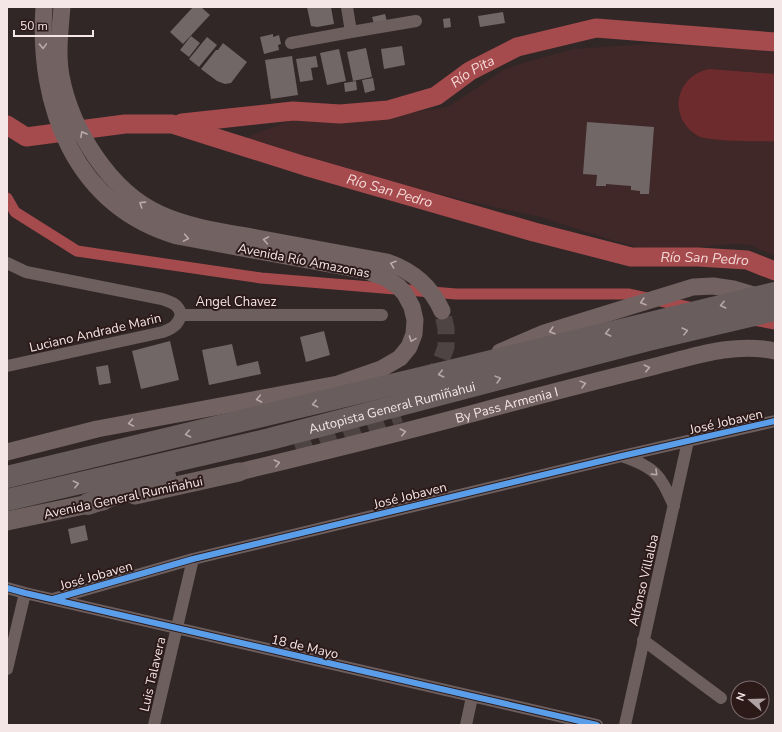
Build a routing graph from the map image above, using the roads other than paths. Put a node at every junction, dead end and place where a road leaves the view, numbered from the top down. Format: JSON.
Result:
{"nodes":[{"id":1,"x":44,"y":7,"type":"edge"},
{"id":2,"x":62,"y":7,"type":"edge"},
{"id":3,"x":347,"y":7,"type":"edge"},
{"id":4,"x":416,"y":21,"type":"dead end"},
{"id":5,"x":351,"y":32,"type":"junction"},
{"id":6,"x":291,"y":43,"type":"dead end"},
{"id":7,"x":59,"y":99,"type":"junction"},
{"id":8,"x":7,"y":263,"type":"edge"},
{"id":9,"x":775,"y":293,"type":"edge"},
{"id":10,"x":775,"y":302,"type":"edge"},
{"id":11,"x":775,"y":310,"type":"edge"},
{"id":12,"x":442,"y":312,"type":"tunnel mouth"},
{"id":13,"x":182,"y":315,"type":"junction"},
{"id":14,"x":382,"y":316,"type":"dead end"},
{"id":15,"x":647,"y":332,"type":"junction"},
{"id":16,"x":775,"y":351,"type":"edge"},
{"id":17,"x":7,"y":366,"type":"edge"},
{"id":18,"x":472,"y":366,"type":"junction"},
{"id":19,"x":775,"y":421,"type":"edge"},
{"id":20,"x":270,"y":439,"type":"junction"},
{"id":21,"x":688,"y":440,"type":"junction"},
{"id":22,"x":7,"y":452,"type":"edge"},
{"id":23,"x":622,"y":456,"type":"junction"},
{"id":24,"x":245,"y":470,"type":"joint"},
{"id":25,"x":7,"y":477,"type":"edge"},
{"id":26,"x":7,"y":500,"type":"edge"},
{"id":27,"x":88,"y":504,"type":"junction"},
{"id":28,"x":674,"y":506,"type":"junction"},
{"id":29,"x":7,"y":521,"type":"edge"},
{"id":30,"x":193,"y":559,"type":"junction"},
{"id":31,"x":7,"y":588,"type":"edge"},
{"id":32,"x":25,"y":593,"type":"junction"},
{"id":33,"x":52,"y":599,"type":"junction"},
{"id":34,"x":177,"y":627,"type":"junction"},
{"id":35,"x":643,"y":640,"type":"junction"},
{"id":36,"x":7,"y":669,"type":"edge"},
{"id":37,"x":472,"y":697,"type":"junction"},
{"id":38,"x":721,"y":698,"type":"dead end"},
{"id":39,"x":154,"y":725,"type":"edge"},
{"id":40,"x":466,"y":725,"type":"edge"},
{"id":41,"x":597,"y":725,"type":"edge"},
{"id":42,"x":625,"y":725,"type":"edge"}],
"edges":[{"from":1,"to":7,"type":"main road","name":"Avenida Río Amazonas","one_way":true},
{"from":2,"to":7,"type":"main road","name":"Avenida Río Amazonas"},
{"from":3,"to":5,"type":"street"},
{"from":4,"to":5,"type":"street"},
{"from":5,"to":6,"type":"street"},
{"from":12,"to":7,"type":"main road","name":"Avenida Río Amazonas","one_way":true},
{"from":7,"to":22,"type":"main road","name":"Avenida Río Amazonas","one_way":true},
{"from":8,"to":13,"type":"street","name":"Angel Chavez"},
{"from":9,"to":15,"type":"highway","name":"Autopista General Rumiñahui","one_way":true},
{"from":10,"to":18,"type":"main road","one_way":true},
{"from":15,"to":11,"type":"highway","name":"Autopista General Rumiñahui","one_way":true},
{"from":13,"to":14,"type":"street","name":"Angel Chavez"},
{"from":13,"to":17,"type":"street","name":"Luciano Andrade Marin"},
{"from":15,"to":18,"type":"highway","name":"Autopista General Rumiñahui","one_way":true},
{"from":20,"to":15,"type":"highway","name":"Autopista General Rumiñahui","one_way":true},
{"from":24,"to":16,"type":"main road","name":"By Pass Armenia I","one_way":true},
{"from":18,"to":25,"type":"highway","name":"Autopista General Rumiñahui","one_way":true},
{"from":19,"to":21,"type":"street","name":"José Jobaven"},
{"from":26,"to":20,"type":"highway","name":"Autopista General Rumiñahui","one_way":true},
{"from":20,"to":27,"type":"highway"},
{"from":21,"to":23,"type":"street","name":"José Jobaven"},
{"from":21,"to":28,"type":"street","name":"Alfonso Villalba"},
{"from":23,"to":28,"type":"street","one_way":true},
{"from":23,"to":30,"type":"street","name":"José Jobaven"},
{"from":24,"to":27,"type":"main road","name":"Avenida General Rumiñahui"},
{"from":27,"to":29,"type":"main road","name":"Avenida General Rumiñahui"},
{"from":28,"to":35,"type":"street","name":"Alfonso Villalba"},
{"from":30,"to":33,"type":"street","name":"José Jobaven"},
{"from":30,"to":34,"type":"street","name":"Luis Talavera"},
{"from":31,"to":32,"type":"street","name":"18 de Mayo"},
{"from":32,"to":33,"type":"street","name":"18 de Mayo"},
{"from":32,"to":36,"type":"street"},
{"from":33,"to":34,"type":"street","name":"18 de Mayo"},
{"from":34,"to":37,"type":"street","name":"18 de Mayo"},
{"from":34,"to":39,"type":"street","name":"Luis Talavera"},
{"from":35,"to":38,"type":"street"},
{"from":35,"to":42,"type":"street","name":"Alfonso Villalba"},
{"from":37,"to":40,"type":"street"},
{"from":37,"to":41,"type":"street","name":"18 de Mayo"}]}
